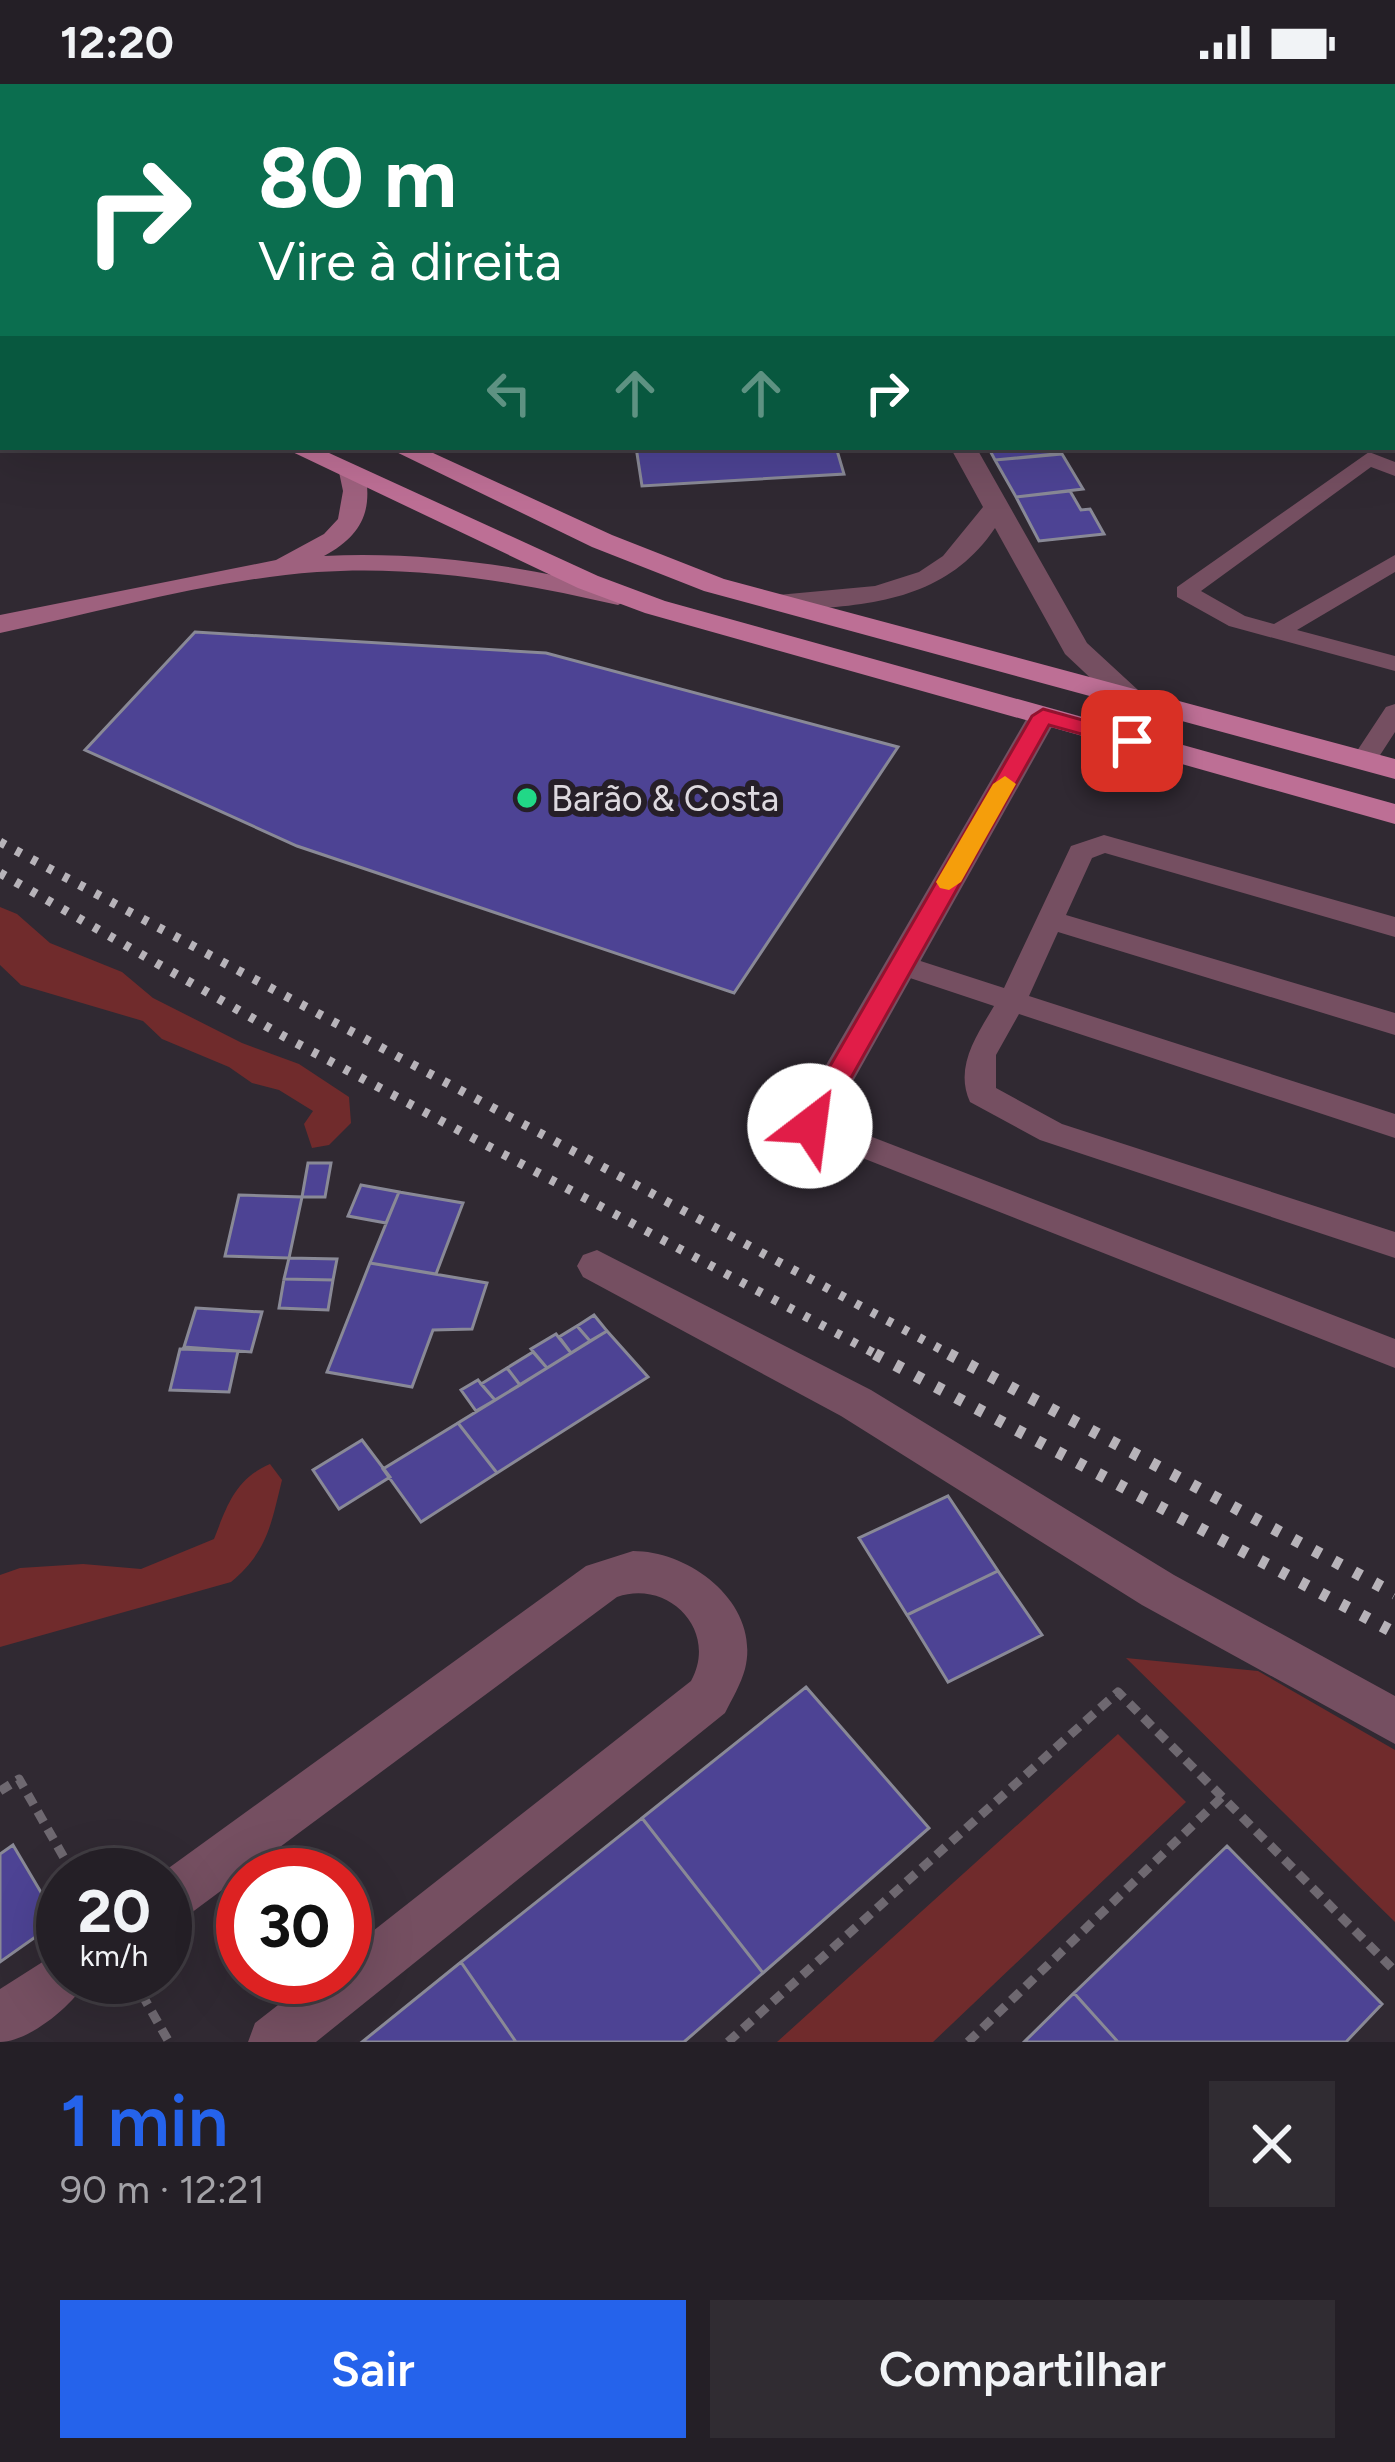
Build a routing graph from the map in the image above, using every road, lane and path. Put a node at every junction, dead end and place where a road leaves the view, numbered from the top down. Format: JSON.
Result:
{"nodes":[{"id":1,"x":303,"y":450,"type":"edge"},
{"id":2,"x":406,"y":450,"type":"edge"},
{"id":3,"x":965,"y":450,"type":"edge"},
{"id":4,"x":1395,"y":470,"type":"edge"},
{"id":5,"x":352,"y":472,"type":"junction"},
{"id":6,"x":996,"y":507,"type":"junction"},
{"id":7,"x":1395,"y":562,"type":"edge"},
{"id":8,"x":274,"y":568,"type":"junction"},
{"id":9,"x":777,"y":602,"type":"junction"},
{"id":10,"x":655,"y":607,"type":"junction"},
{"id":11,"x":0,"y":624,"type":"edge"},
{"id":12,"x":1277,"y":632,"type":"junction"},
{"id":13,"x":1395,"y":664,"type":"edge"},
{"id":14,"x":1127,"y":696,"type":"junction"},
{"id":15,"x":1395,"y":712,"type":"edge"},
{"id":16,"x":1043,"y":716,"type":"junction"},
{"id":17,"x":1364,"y":760,"type":"junction"},
{"id":18,"x":1395,"y":769,"type":"edge"},
{"id":19,"x":1395,"y":814,"type":"edge"},
{"id":20,"x":1050,"y":920,"type":"junction"},
{"id":21,"x":1395,"y":927,"type":"edge"},
{"id":22,"x":902,"y":965,"type":"junction"},
{"id":23,"x":1012,"y":1002,"type":"junction"},
{"id":24,"x":1395,"y":1024,"type":"edge"},
{"id":25,"x":810,"y":1126,"type":"joint"},
{"id":26,"x":1395,"y":1126,"type":"edge"},
{"id":27,"x":1395,"y":1245,"type":"edge"},
{"id":28,"x":597,"y":1266,"type":"dead end"},
{"id":29,"x":1395,"y":1358,"type":"edge"},
{"id":30,"x":1395,"y":1721,"type":"edge"},
{"id":31,"x":0,"y":1791,"type":"edge"},
{"id":32,"x":1222,"y":1797,"type":"junction"},
{"id":33,"x":59,"y":1848,"type":"edge"},
{"id":34,"x":192,"y":1881,"type":"edge"},
{"id":35,"x":1395,"y":1971,"type":"edge"},
{"id":36,"x":36,"y":1995,"type":"edge"},
{"id":37,"x":148,"y":2004,"type":"edge"},
{"id":38,"x":0,"y":2021,"type":"edge"},
{"id":39,"x":170,"y":2042,"type":"edge"},
{"id":40,"x":274,"y":2042,"type":"edge"},
{"id":41,"x":728,"y":2042,"type":"edge"},
{"id":42,"x":968,"y":2042,"type":"edge"}],
"edges":[{"from":1,"to":5,"type":"main road"},
{"from":2,"to":9,"type":"main road"},
{"from":3,"to":6,"type":"street"},
{"from":4,"to":12,"type":"lane"},
{"from":5,"to":8,"type":"main road"},
{"from":5,"to":10,"type":"main road"},
{"from":6,"to":9,"type":"street"},
{"from":6,"to":14,"type":"street"},
{"from":7,"to":12,"type":"lane"},
{"from":8,"to":10,"type":"main road"},
{"from":8,"to":11,"type":"main road"},
{"from":9,"to":14,"type":"main road"},
{"from":10,"to":16,"type":"main road"},
{"from":12,"to":13,"type":"lane"},
{"from":14,"to":17,"type":"main road"},
{"from":15,"to":17,"type":"lane"},
{"from":16,"to":19,"type":"main road"},
{"from":16,"to":22,"type":"street"},
{"from":17,"to":18,"type":"main road"},
{"from":20,"to":21,"type":"lane"},
{"from":20,"to":23,"type":"lane"},
{"from":20,"to":24,"type":"lane"},
{"from":22,"to":23,"type":"lane"},
{"from":22,"to":25,"type":"street"},
{"from":23,"to":26,"type":"lane"},
{"from":23,"to":27,"type":"lane"},
{"from":25,"to":29,"type":"lane"},
{"from":28,"to":30,"type":"street"},
{"from":31,"to":33,"type":"path"},
{"from":32,"to":35,"type":"path"},
{"from":32,"to":41,"type":"path"},
{"from":32,"to":42,"type":"path"},
{"from":34,"to":40,"type":"street"},
{"from":36,"to":38,"type":"street"},
{"from":37,"to":39,"type":"path"}]}
